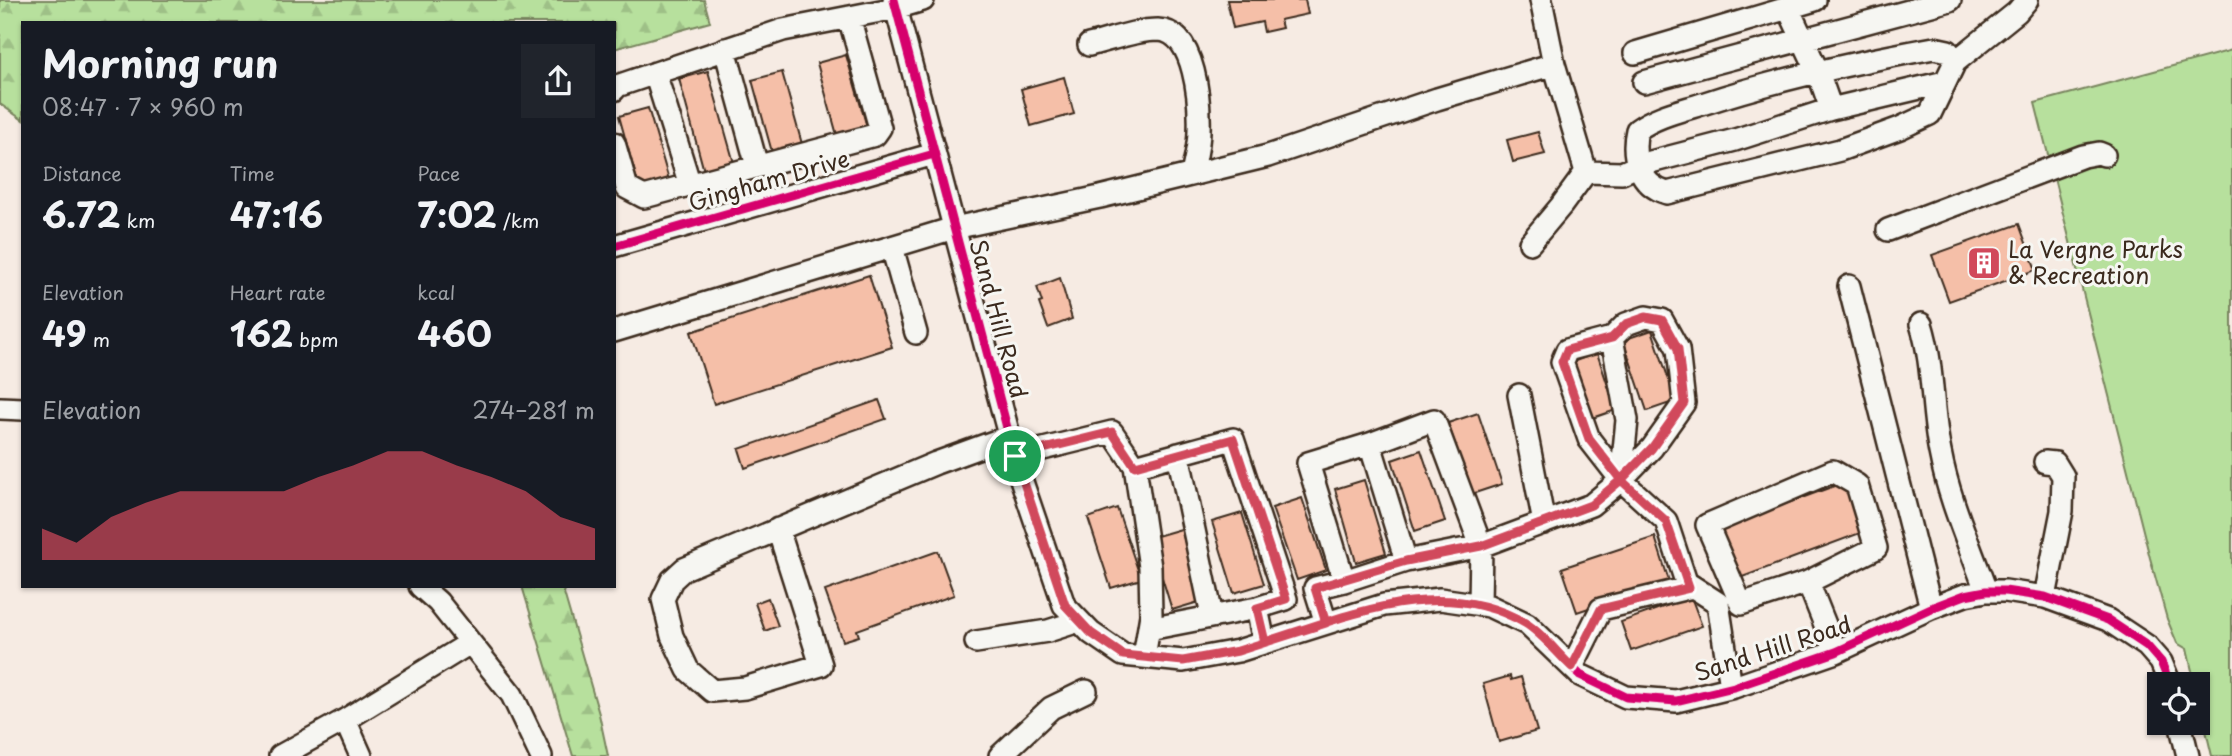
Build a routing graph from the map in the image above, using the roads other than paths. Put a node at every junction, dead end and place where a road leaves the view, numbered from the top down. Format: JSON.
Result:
{"nodes":[{"id":1,"x":923,"y":0,"type":"edge"},
{"id":2,"x":1541,"y":0,"type":"edge"},
{"id":3,"x":1815,"y":0,"type":"edge"},
{"id":4,"x":1950,"y":0,"type":"edge"},
{"id":5,"x":2028,"y":0,"type":"edge"},
{"id":6,"x":895,"y":4,"type":"edge"},
{"id":7,"x":1788,"y":8,"type":"junction"},
{"id":8,"x":849,"y":17,"type":"junction"},
{"id":9,"x":1802,"y":39,"type":"junction"},
{"id":10,"x":1089,"y":45,"type":"dead end"},
{"id":11,"x":725,"y":49,"type":"junction"},
{"id":12,"x":1635,"y":53,"type":"dead end"},
{"id":13,"x":1955,"y":62,"type":"junction"},
{"id":14,"x":1554,"y":64,"type":"junction"},
{"id":15,"x":1818,"y":72,"type":"junction"},
{"id":16,"x":655,"y":73,"type":"junction"},
{"id":17,"x":1644,"y":82,"type":"dead end"},
{"id":18,"x":1945,"y":82,"type":"junction"},
{"id":19,"x":616,"y":87,"type":"edge"},
{"id":20,"x":1831,"y":109,"type":"junction"},
{"id":21,"x":858,"y":139,"type":"junction"},
{"id":22,"x":616,"y":153,"type":"edge"},
{"id":23,"x":934,"y":154,"type":"junction"},
{"id":24,"x":2104,"y":155,"type":"dead end"},
{"id":25,"x":790,"y":158,"type":"junction"},
{"id":26,"x":1639,"y":165,"type":"junction"},
{"id":27,"x":757,"y":166,"type":"junction"},
{"id":28,"x":1586,"y":172,"type":"junction"},
{"id":29,"x":867,"y":173,"type":"junction"},
{"id":30,"x":1192,"y":174,"type":"junction"},
{"id":31,"x":690,"y":185,"type":"junction"},
{"id":32,"x":798,"y":193,"type":"junction"},
{"id":33,"x":654,"y":194,"type":"junction"},
{"id":34,"x":954,"y":228,"type":"junction"},
{"id":35,"x":1888,"y":230,"type":"dead end"},
{"id":36,"x":665,"y":231,"type":"junction"},
{"id":37,"x":1530,"y":243,"type":"dead end"},
{"id":38,"x":616,"y":245,"type":"edge"},
{"id":39,"x":892,"y":247,"type":"junction"},
{"id":40,"x":1849,"y":286,"type":"dead end"},
{"id":41,"x":1921,"y":324,"type":"dead end"},
{"id":42,"x":616,"y":330,"type":"edge"},
{"id":43,"x":916,"y":333,"type":"dead end"},
{"id":44,"x":1612,"y":338,"type":"junction"},
{"id":45,"x":1519,"y":395,"type":"dead end"},
{"id":46,"x":0,"y":408,"type":"edge"},
{"id":47,"x":21,"y":409,"type":"edge"},
{"id":48,"x":1370,"y":444,"type":"junction"},
{"id":49,"x":1012,"y":446,"type":"junction"},
{"id":50,"x":1178,"y":454,"type":"junction"},
{"id":51,"x":2045,"y":462,"type":"dead end"},
{"id":52,"x":1135,"y":466,"type":"junction"},
{"id":53,"x":1621,"y":480,"type":"junction"},
{"id":54,"x":1544,"y":523,"type":"junction"},
{"id":55,"x":778,"y":529,"type":"junction"},
{"id":56,"x":1481,"y":546,"type":"junction"},
{"id":57,"x":1406,"y":561,"type":"junction"},
{"id":58,"x":1371,"y":572,"type":"junction"},
{"id":59,"x":1344,"y":581,"type":"junction"},
{"id":60,"x":1808,"y":582,"type":"junction"},
{"id":61,"x":1687,"y":583,"type":"junction"},
{"id":62,"x":422,"y":588,"type":"edge"},
{"id":63,"x":1986,"y":591,"type":"junction"},
{"id":64,"x":2045,"y":597,"type":"junction"},
{"id":65,"x":1384,"y":605,"type":"junction"},
{"id":66,"x":1480,"y":605,"type":"junction"},
{"id":67,"x":1257,"y":608,"type":"junction"},
{"id":68,"x":1931,"y":608,"type":"junction"},
{"id":69,"x":1212,"y":616,"type":"junction"},
{"id":70,"x":1079,"y":621,"type":"junction"},
{"id":71,"x":1326,"y":623,"type":"junction"},
{"id":72,"x":1149,"y":629,"type":"junction"},
{"id":73,"x":976,"y":642,"type":"dead end"},
{"id":74,"x":1265,"y":642,"type":"junction"},
{"id":75,"x":470,"y":643,"type":"junction"},
{"id":76,"x":1836,"y":652,"type":"junction"},
{"id":77,"x":1144,"y":657,"type":"junction"},
{"id":78,"x":1572,"y":667,"type":"junction"},
{"id":79,"x":2165,"y":672,"type":"edge"},
{"id":80,"x":1731,"y":687,"type":"junction"},
{"id":81,"x":1086,"y":691,"type":"dead end"},
{"id":82,"x":345,"y":720,"type":"junction"},
{"id":83,"x":2183,"y":735,"type":"edge"},
{"id":84,"x":280,"y":756,"type":"edge"},
{"id":85,"x":361,"y":756,"type":"edge"},
{"id":86,"x":541,"y":756,"type":"edge"},
{"id":87,"x":1000,"y":756,"type":"edge"},
{"id":88,"x":2188,"y":756,"type":"edge"}],
"edges":[{"from":1,"to":6,"type":"street"},
{"from":2,"to":14,"type":"street"},
{"from":3,"to":7,"type":"street"},
{"from":4,"to":9,"type":"street"},
{"from":5,"to":13,"type":"street"},
{"from":6,"to":8,"type":"street"},
{"from":6,"to":23,"type":"street","name":"Sand Hill Road"},
{"from":7,"to":9,"type":"street"},
{"from":7,"to":12,"type":"street"},
{"from":8,"to":11,"type":"street"},
{"from":8,"to":21,"type":"street"},
{"from":9,"to":15,"type":"street"},
{"from":9,"to":17,"type":"street"},
{"from":10,"to":30,"type":"street"},
{"from":11,"to":16,"type":"street"},
{"from":11,"to":27,"type":"street"},
{"from":13,"to":15,"type":"street"},
{"from":13,"to":18,"type":"street"},
{"from":14,"to":28,"type":"street"},
{"from":14,"to":30,"type":"street"},
{"from":15,"to":20,"type":"street"},
{"from":15,"to":26,"type":"street"},
{"from":16,"to":19,"type":"street"},
{"from":16,"to":31,"type":"street"},
{"from":18,"to":20,"type":"street"},
{"from":18,"to":26,"type":"street"},
{"from":20,"to":26,"type":"street"},
{"from":21,"to":25,"type":"street"},
{"from":21,"to":29,"type":"street"},
{"from":22,"to":33,"type":"street"},
{"from":23,"to":29,"type":"street","name":"Gingham Drive"},
{"from":23,"to":34,"type":"street","name":"Sand Hill Road"},
{"from":24,"to":35,"type":"street"},
{"from":25,"to":27,"type":"street"},
{"from":25,"to":32,"type":"street"},
{"from":26,"to":28,"type":"street"},
{"from":27,"to":31,"type":"street"},
{"from":28,"to":37,"type":"street"},
{"from":29,"to":32,"type":"street","name":"Gingham Drive"},
{"from":30,"to":34,"type":"street"},
{"from":31,"to":33,"type":"street"},
{"from":32,"to":36,"type":"street","name":"Gingham Drive"},
{"from":33,"to":36,"type":"street"},
{"from":34,"to":39,"type":"street"},
{"from":34,"to":49,"type":"street","name":"Sand Hill Road"},
{"from":36,"to":38,"type":"street","name":"Gingham Drive"},
{"from":39,"to":42,"type":"street"},
{"from":39,"to":43,"type":"street"},
{"from":40,"to":68,"type":"street"},
{"from":41,"to":63,"type":"street"},
{"from":44,"to":53,"type":"street"},
{"from":44,"to":53,"type":"street"},
{"from":44,"to":53,"type":"street"},
{"from":45,"to":54,"type":"street"},
{"from":46,"to":47,"type":"street"},
{"from":48,"to":56,"type":"street"},
{"from":48,"to":57,"type":"street"},
{"from":48,"to":59,"type":"street"},
{"from":49,"to":52,"type":"street"},
{"from":49,"to":55,"type":"street"},
{"from":49,"to":70,"type":"street","name":"Sand Hill Road"},
{"from":50,"to":52,"type":"street"},
{"from":50,"to":67,"type":"street"},
{"from":50,"to":69,"type":"street"},
{"from":51,"to":64,"type":"street"},
{"from":52,"to":72,"type":"street"},
{"from":53,"to":54,"type":"street"},
{"from":53,"to":61,"type":"street"},
{"from":54,"to":56,"type":"street"},
{"from":55,"to":55,"type":"street"},
{"from":56,"to":57,"type":"street"},
{"from":56,"to":66,"type":"street"},
{"from":57,"to":58,"type":"street"},
{"from":58,"to":59,"type":"street"},
{"from":58,"to":65,"type":"street"},
{"from":59,"to":71,"type":"street"},
{"from":60,"to":60,"type":"street"},
{"from":60,"to":76,"type":"street"},
{"from":61,"to":78,"type":"street"},
{"from":61,"to":80,"type":"street"},
{"from":62,"to":75,"type":"street"},
{"from":63,"to":64,"type":"street","name":"Sand Hill Road"},
{"from":63,"to":68,"type":"street","name":"Sand Hill Road"},
{"from":64,"to":79,"type":"street","name":"Sand Hill Road"},
{"from":65,"to":66,"type":"street","name":"Sand Hill Road"},
{"from":65,"to":71,"type":"street","name":"Sand Hill Road"},
{"from":66,"to":78,"type":"street","name":"Sand Hill Road"},
{"from":67,"to":69,"type":"street"},
{"from":67,"to":74,"type":"street"},
{"from":68,"to":76,"type":"street","name":"Sand Hill Road"},
{"from":69,"to":72,"type":"street"},
{"from":70,"to":73,"type":"street"},
{"from":70,"to":77,"type":"street","name":"Sand Hill Road"},
{"from":71,"to":74,"type":"street","name":"Sand Hill Road"},
{"from":72,"to":77,"type":"street"},
{"from":74,"to":77,"type":"street","name":"Sand Hill Road"},
{"from":75,"to":82,"type":"street"},
{"from":75,"to":86,"type":"street"},
{"from":76,"to":80,"type":"street","name":"Sand Hill Road"},
{"from":78,"to":80,"type":"street","name":"Sand Hill Road"},
{"from":81,"to":87,"type":"street"},
{"from":82,"to":84,"type":"street"},
{"from":82,"to":85,"type":"street"},
{"from":83,"to":88,"type":"street"}]}
